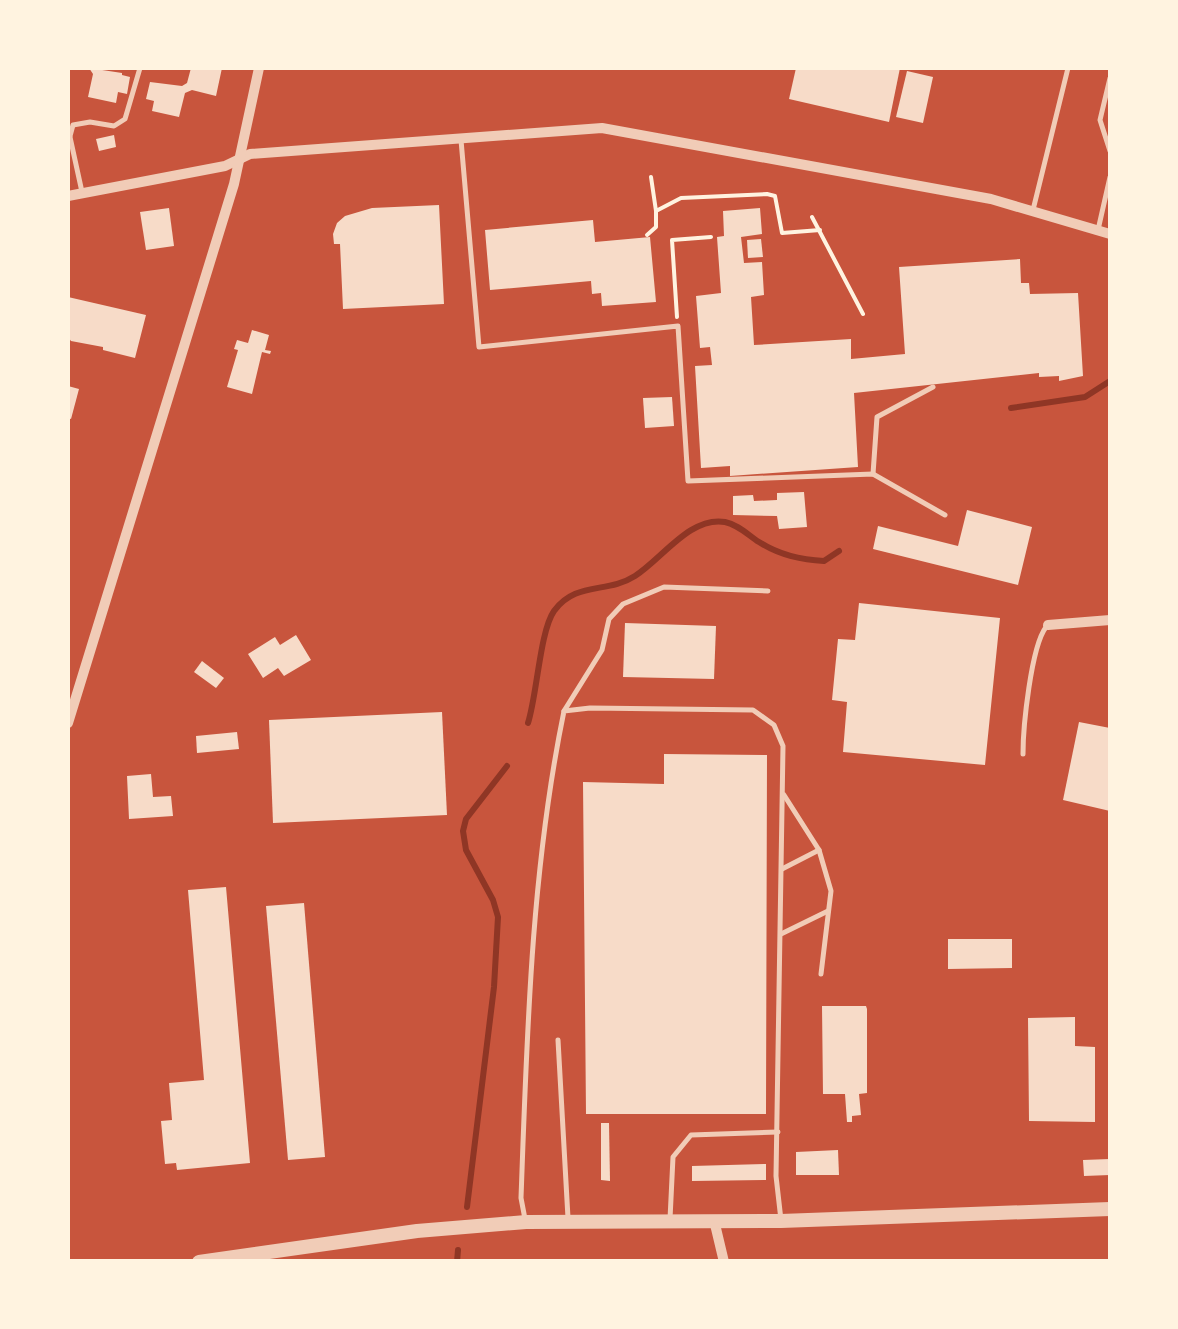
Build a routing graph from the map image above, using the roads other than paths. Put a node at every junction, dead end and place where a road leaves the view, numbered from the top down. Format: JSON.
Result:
{"nodes":[{"id":1,"x":140,"y":68,"type":"edge"},
{"id":2,"x":259,"y":68,"type":"edge"},
{"id":3,"x":1068,"y":68,"type":"edge"},
{"id":4,"x":1110,"y":78,"type":"edge"},
{"id":5,"x":69,"y":136,"type":"edge"},
{"id":6,"x":461,"y":140,"type":"junction"},
{"id":7,"x":1110,"y":151,"type":"edge"},
{"id":8,"x":236,"y":161,"type":"junction"},
{"id":9,"x":1110,"y":176,"type":"edge"},
{"id":10,"x":82,"y":192,"type":"junction"},
{"id":11,"x":68,"y":196,"type":"edge"},
{"id":12,"x":1033,"y":211,"type":"junction"},
{"id":13,"x":1098,"y":230,"type":"junction"},
{"id":14,"x":1110,"y":234,"type":"edge"},
{"id":15,"x":933,"y":388,"type":"dead end"},
{"id":16,"x":873,"y":474,"type":"junction"},
{"id":17,"x":945,"y":515,"type":"dead end"},
{"id":18,"x":768,"y":591,"type":"dead end"},
{"id":19,"x":1110,"y":620,"type":"edge"},
{"id":20,"x":1048,"y":625,"type":"joint"},
{"id":21,"x":564,"y":710,"type":"junction"},
{"id":22,"x":68,"y":723,"type":"edge"},
{"id":23,"x":1023,"y":754,"type":"dead end"},
{"id":24,"x":783,"y":792,"type":"junction"},
{"id":25,"x":819,"y":850,"type":"junction"},
{"id":26,"x":782,"y":869,"type":"junction"},
{"id":27,"x":829,"y":910,"type":"junction"},
{"id":28,"x":781,"y":934,"type":"junction"},
{"id":29,"x":822,"y":974,"type":"dead end"},
{"id":30,"x":558,"y":1040,"type":"dead end"},
{"id":31,"x":778,"y":1132,"type":"junction"},
{"id":32,"x":1110,"y":1210,"type":"edge"},
{"id":33,"x":670,"y":1220,"type":"junction"},
{"id":34,"x":714,"y":1220,"type":"junction"},
{"id":35,"x":781,"y":1221,"type":"junction"},
{"id":36,"x":526,"y":1222,"type":"junction"},
{"id":37,"x":569,"y":1222,"type":"junction"},
{"id":38,"x":199,"y":1262,"type":"edge"},
{"id":39,"x":724,"y":1262,"type":"edge"}],
"edges":[{"from":1,"to":5,"type":"lane"},
{"from":2,"to":8,"type":"street"},
{"from":3,"to":12,"type":"lane"},
{"from":4,"to":7,"type":"lane"},
{"from":5,"to":10,"type":"lane"},
{"from":6,"to":8,"type":"street"},
{"from":6,"to":12,"type":"street"},
{"from":6,"to":16,"type":"lane"},
{"from":8,"to":10,"type":"street"},
{"from":8,"to":22,"type":"street"},
{"from":9,"to":13,"type":"lane"},
{"from":10,"to":11,"type":"street"},
{"from":12,"to":13,"type":"street"},
{"from":13,"to":14,"type":"street"},
{"from":15,"to":16,"type":"lane"},
{"from":16,"to":17,"type":"lane"},
{"from":18,"to":21,"type":"lane"},
{"from":19,"to":20,"type":"street"},
{"from":20,"to":23,"type":"lane"},
{"from":21,"to":24,"type":"lane"},
{"from":21,"to":36,"type":"lane"},
{"from":24,"to":25,"type":"lane"},
{"from":24,"to":26,"type":"lane"},
{"from":25,"to":26,"type":"lane"},
{"from":25,"to":27,"type":"lane"},
{"from":26,"to":28,"type":"lane"},
{"from":27,"to":28,"type":"lane"},
{"from":27,"to":29,"type":"lane"},
{"from":28,"to":31,"type":"lane"},
{"from":30,"to":37,"type":"lane"},
{"from":31,"to":33,"type":"lane"},
{"from":31,"to":35,"type":"lane"},
{"from":32,"to":35,"type":"street"},
{"from":33,"to":34,"type":"street"},
{"from":33,"to":37,"type":"street"},
{"from":34,"to":35,"type":"street"},
{"from":34,"to":39,"type":"street"},
{"from":36,"to":37,"type":"street"},
{"from":36,"to":38,"type":"street"}]}
